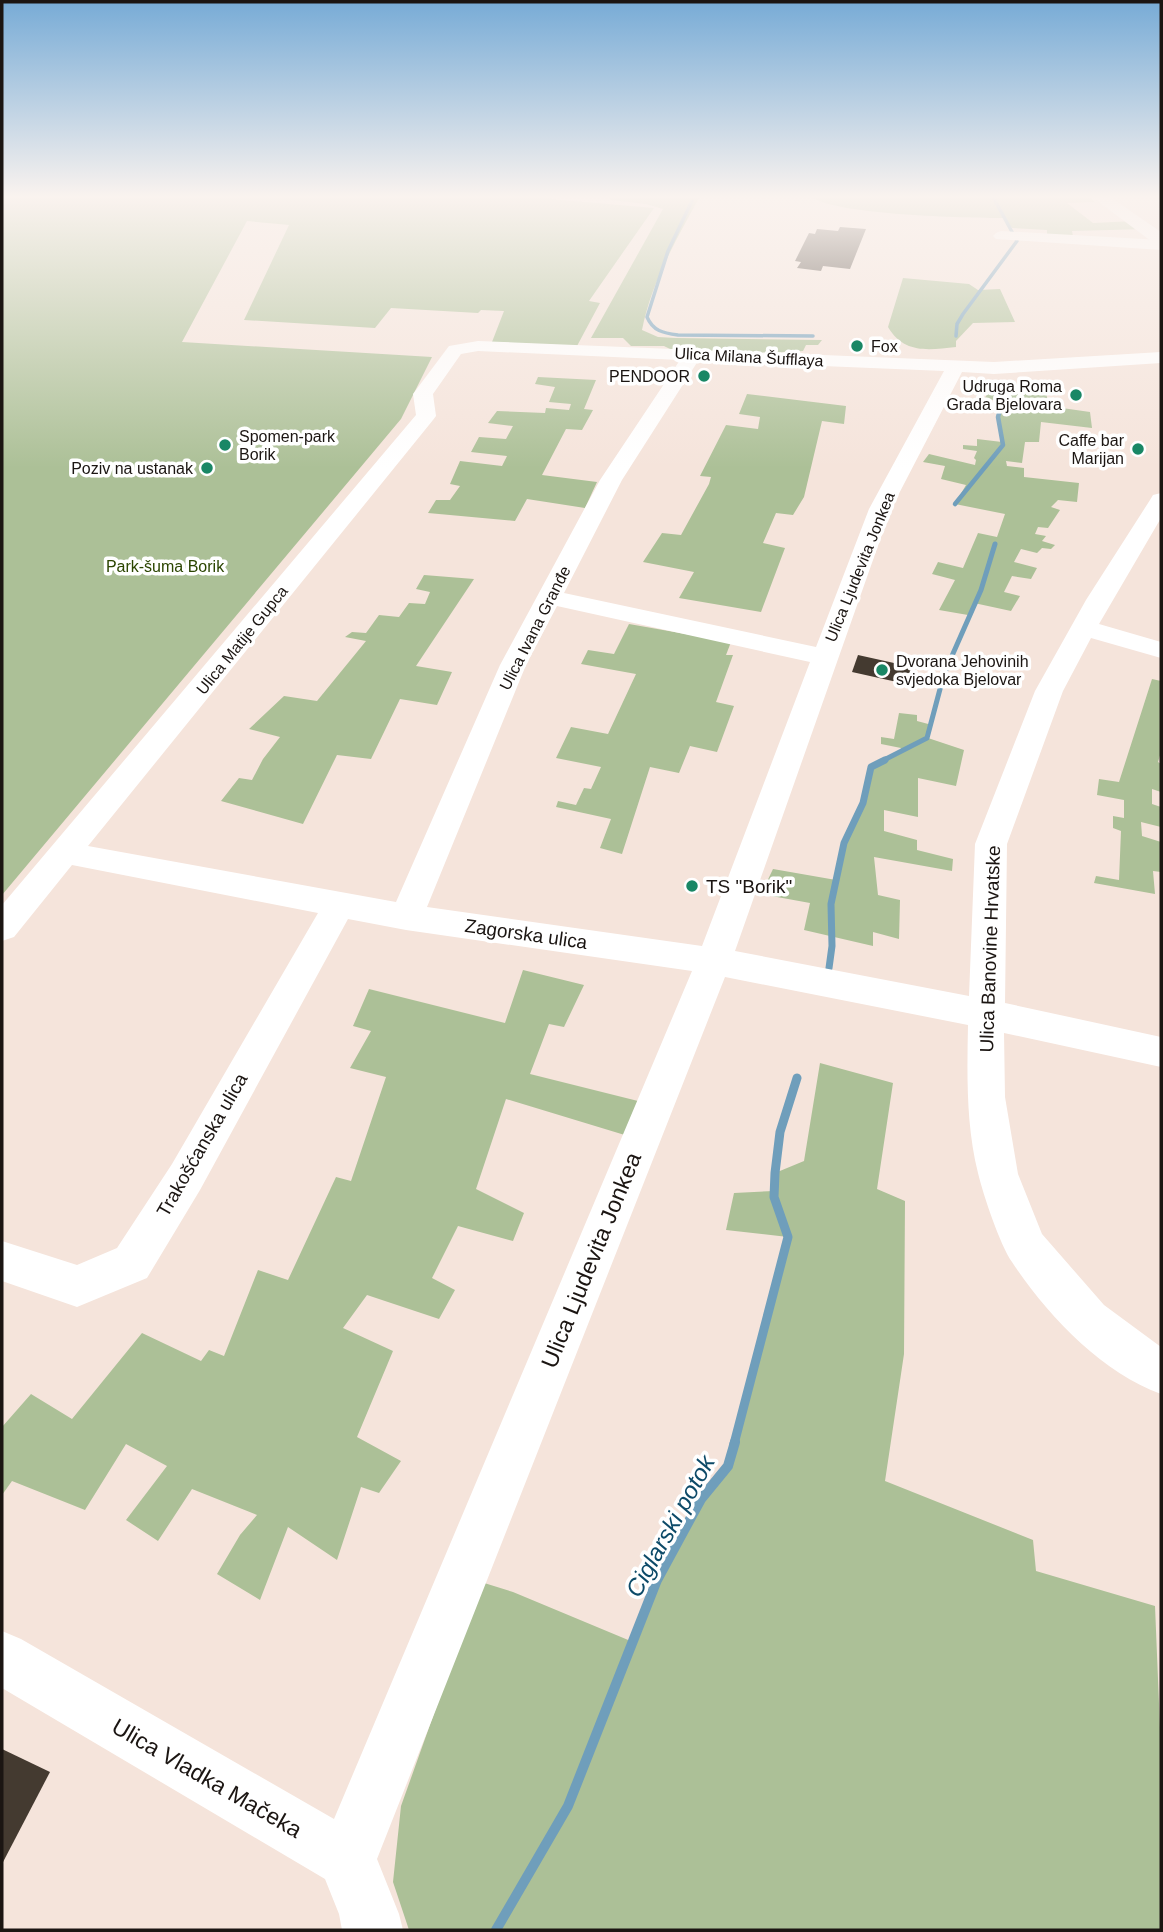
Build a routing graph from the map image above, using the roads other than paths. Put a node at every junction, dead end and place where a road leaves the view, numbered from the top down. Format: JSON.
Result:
{"nodes":[{"id":1,"x":462,"y":347,"type":"joint"},
{"id":2,"x":693,"y":355,"type":"junction"},
{"id":3,"x":1160,"y":361,"type":"edge"},
{"id":4,"x":956,"y":366,"type":"junction"},
{"id":5,"x":1161,"y":500,"type":"edge"},
{"id":6,"x":550,"y":597,"type":"junction"},
{"id":7,"x":1084,"y":628,"type":"junction"},
{"id":8,"x":1161,"y":650,"type":"edge"},
{"id":9,"x":824,"y":657,"type":"junction"},
{"id":10,"x":66,"y":853,"type":"junction"},
{"id":11,"x":339,"y":905,"type":"junction"},
{"id":12,"x":406,"y":917,"type":"junction"},
{"id":13,"x":2,"y":928,"type":"edge"},
{"id":14,"x":714,"y":961,"type":"junction"},
{"id":15,"x":986,"y":1014,"type":"junction"},
{"id":16,"x":1161,"y":1052,"type":"edge"},
{"id":17,"x":2,"y":1261,"type":"edge"},
{"id":18,"x":1161,"y":1371,"type":"edge"},
{"id":19,"x":2,"y":1658,"type":"edge"},
{"id":20,"x":346,"y":1859,"type":"junction"},
{"id":21,"x":373,"y":1930,"type":"edge"}],
"edges":[{"from":1,"to":2,"type":"street","name":"Ulica Milana Šufflaya"},
{"from":1,"to":10,"type":"street","name":"Ulica Matije Gupca"},
{"from":2,"to":4,"type":"street","name":"Ulica Milana Šufflaya"},
{"from":2,"to":6,"type":"street","name":"Ulica Ivana Granđe"},
{"from":3,"to":4,"type":"street","name":"Ulica Milana Šufflaya"},
{"from":4,"to":9,"type":"street","name":"Ulica Ljudevita Jonkea"},
{"from":5,"to":7,"type":"street","name":"Ulica Banovine Hrvatske"},
{"from":6,"to":9,"type":"street","name":"Ulica Ljudevita Jonkea"},
{"from":6,"to":12,"type":"street","name":"Ulica Ivana Granđe"},
{"from":7,"to":8,"type":"street"},
{"from":7,"to":15,"type":"street","name":"Ulica Banovine Hrvatske"},
{"from":9,"to":14,"type":"street","name":"Ulica Ljudevita Jonkea"},
{"from":10,"to":11,"type":"street","name":"Zagorska ulica"},
{"from":10,"to":13,"type":"street","name":"Ulica Matije Gupca"},
{"from":11,"to":12,"type":"street","name":"Zagorska ulica"},
{"from":11,"to":17,"type":"street","name":"Trakošćanska ulica"},
{"from":12,"to":14,"type":"street","name":"Zagorska ulica"},
{"from":14,"to":15,"type":"street","name":"Zagorska ulica"},
{"from":14,"to":20,"type":"street","name":"Ulica Ljudevita Jonkea"},
{"from":15,"to":16,"type":"street","name":"Zagorska ulica"},
{"from":15,"to":18,"type":"street","name":"Ulica Banovine Hrvatske"},
{"from":19,"to":20,"type":"street","name":"Ulica Vladka Mačeka"},
{"from":20,"to":21,"type":"street"}]}
